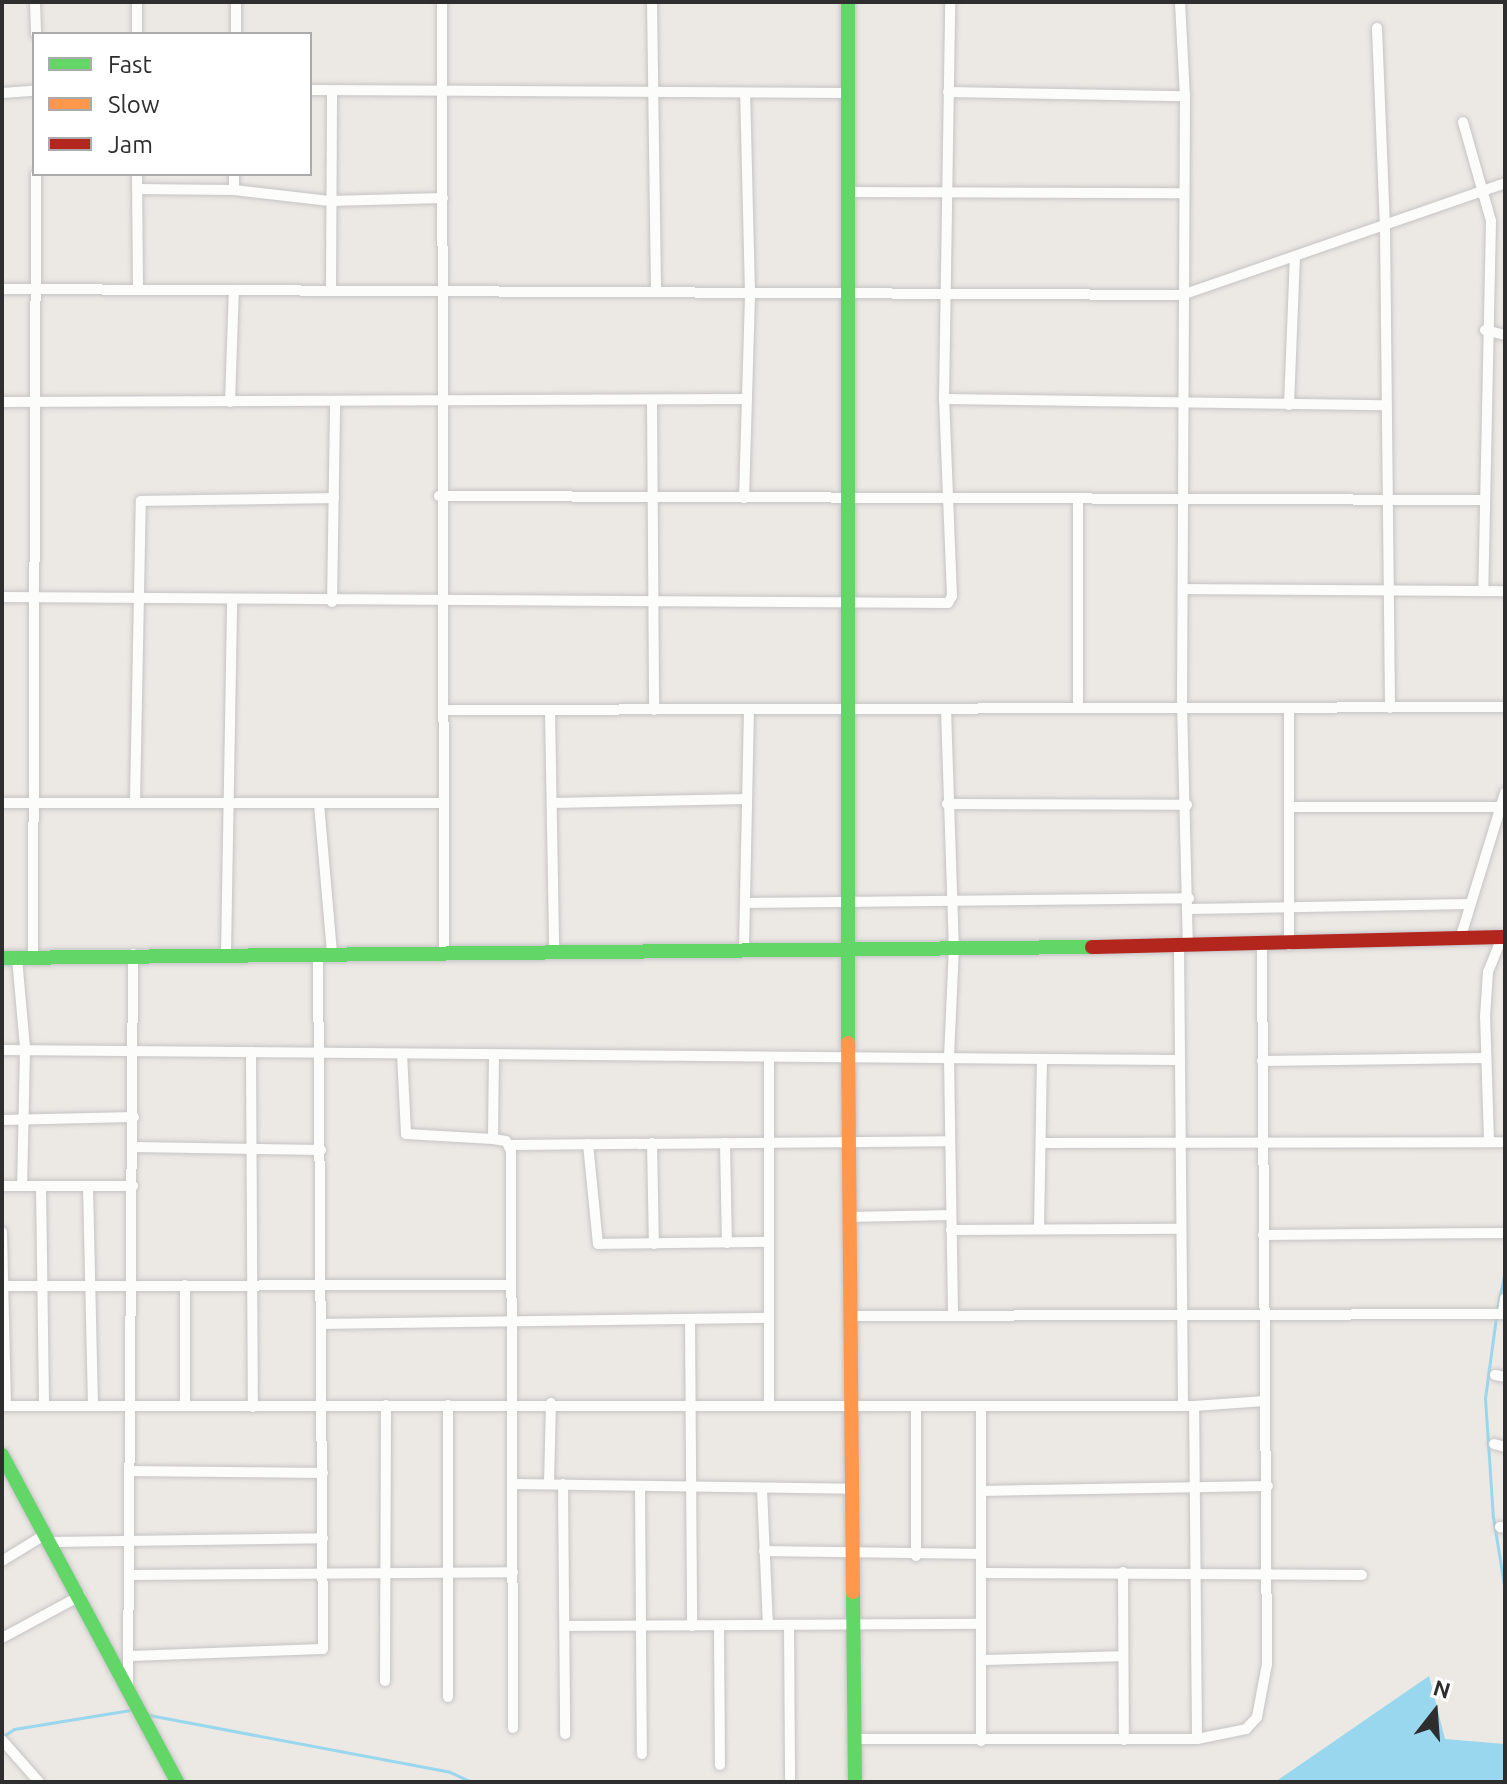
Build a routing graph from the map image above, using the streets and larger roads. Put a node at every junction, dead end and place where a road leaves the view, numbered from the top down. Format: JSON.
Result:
{"nodes":[{"id":1,"x":35,"y":2,"type":"edge"},
{"id":2,"x":137,"y":2,"type":"edge"},
{"id":3,"x":236,"y":2,"type":"edge"},
{"id":4,"x":442,"y":2,"type":"edge"},
{"id":5,"x":652,"y":2,"type":"edge"},
{"id":6,"x":848,"y":2,"type":"edge"},
{"id":7,"x":950,"y":2,"type":"edge"},
{"id":8,"x":1180,"y":2,"type":"edge"},
{"id":9,"x":1377,"y":28,"type":"dead end"},
{"id":10,"x":36,"y":32,"type":"edge"},
{"id":11,"x":137,"y":32,"type":"edge"},
{"id":12,"x":236,"y":32,"type":"edge"},
{"id":13,"x":312,"y":90,"type":"edge"},
{"id":14,"x":32,"y":91,"type":"edge"},
{"id":15,"x":332,"y":91,"type":"junction"},
{"id":16,"x":652,"y":91,"type":"junction"},
{"id":17,"x":948,"y":92,"type":"junction"},
{"id":18,"x":2,"y":93,"type":"edge"},
{"id":19,"x":442,"y":93,"type":"junction"},
{"id":20,"x":745,"y":93,"type":"junction"},
{"id":21,"x":848,"y":93,"type":"junction"},
{"id":22,"x":1185,"y":96,"type":"junction"},
{"id":23,"x":1463,"y":122,"type":"dead end"},
{"id":24,"x":36,"y":176,"type":"edge"},
{"id":25,"x":137,"y":176,"type":"edge"},
{"id":26,"x":234,"y":176,"type":"edge"},
{"id":27,"x":1505,"y":183,"type":"edge"},
{"id":28,"x":137,"y":189,"type":"junction"},
{"id":29,"x":947,"y":189,"type":"junction"},
{"id":30,"x":234,"y":190,"type":"junction"},
{"id":31,"x":847,"y":192,"type":"junction"},
{"id":32,"x":1184,"y":193,"type":"junction"},
{"id":33,"x":1479,"y":193,"type":"junction"},
{"id":34,"x":443,"y":198,"type":"junction"},
{"id":35,"x":329,"y":201,"type":"junction"},
{"id":36,"x":1385,"y":228,"type":"junction"},
{"id":37,"x":1295,"y":258,"type":"junction"},
{"id":38,"x":2,"y":289,"type":"edge"},
{"id":39,"x":37,"y":289,"type":"junction"},
{"id":40,"x":138,"y":290,"type":"junction"},
{"id":41,"x":234,"y":290,"type":"junction"},
{"id":42,"x":331,"y":290,"type":"junction"},
{"id":43,"x":440,"y":290,"type":"junction"},
{"id":44,"x":656,"y":292,"type":"junction"},
{"id":45,"x":750,"y":293,"type":"junction"},
{"id":46,"x":946,"y":295,"type":"junction"},
{"id":47,"x":1182,"y":295,"type":"junction"},
{"id":48,"x":846,"y":296,"type":"junction"},
{"id":49,"x":1485,"y":330,"type":"junction"},
{"id":50,"x":1505,"y":335,"type":"edge"},
{"id":51,"x":746,"y":399,"type":"junction"},
{"id":52,"x":944,"y":399,"type":"junction"},
{"id":53,"x":440,"y":401,"type":"junction"},
{"id":54,"x":2,"y":402,"type":"edge"},
{"id":55,"x":33,"y":402,"type":"junction"},
{"id":56,"x":230,"y":402,"type":"junction"},
{"id":57,"x":335,"y":402,"type":"junction"},
{"id":58,"x":652,"y":402,"type":"junction"},
{"id":59,"x":1186,"y":404,"type":"junction"},
{"id":60,"x":1289,"y":405,"type":"junction"},
{"id":61,"x":1385,"y":405,"type":"junction"},
{"id":62,"x":439,"y":496,"type":"junction"},
{"id":63,"x":653,"y":497,"type":"junction"},
{"id":64,"x":334,"y":498,"type":"junction"},
{"id":65,"x":744,"y":498,"type":"junction"},
{"id":66,"x":845,"y":499,"type":"junction"},
{"id":67,"x":948,"y":500,"type":"junction"},
{"id":68,"x":1483,"y":500,"type":"junction"},
{"id":69,"x":1078,"y":501,"type":"junction"},
{"id":70,"x":1185,"y":502,"type":"junction"},
{"id":71,"x":1388,"y":502,"type":"junction"},
{"id":72,"x":1184,"y":589,"type":"junction"},
{"id":73,"x":1389,"y":590,"type":"junction"},
{"id":74,"x":1483,"y":591,"type":"junction"},
{"id":75,"x":1505,"y":591,"type":"edge"},
{"id":76,"x":2,"y":597,"type":"edge"},
{"id":77,"x":34,"y":598,"type":"junction"},
{"id":78,"x":141,"y":599,"type":"junction"},
{"id":79,"x":232,"y":601,"type":"junction"},
{"id":80,"x":443,"y":601,"type":"junction"},
{"id":81,"x":332,"y":602,"type":"junction"},
{"id":82,"x":652,"y":602,"type":"junction"},
{"id":83,"x":849,"y":602,"type":"junction"},
{"id":84,"x":1182,"y":705,"type":"junction"},
{"id":85,"x":1078,"y":707,"type":"junction"},
{"id":86,"x":1505,"y":707,"type":"edge"},
{"id":87,"x":1289,"y":708,"type":"junction"},
{"id":88,"x":1390,"y":708,"type":"junction"},
{"id":89,"x":444,"y":710,"type":"junction"},
{"id":90,"x":550,"y":710,"type":"junction"},
{"id":91,"x":654,"y":710,"type":"junction"},
{"id":92,"x":749,"y":710,"type":"junction"},
{"id":93,"x":849,"y":710,"type":"junction"},
{"id":94,"x":946,"y":710,"type":"junction"},
{"id":95,"x":1505,"y":793,"type":"edge"},
{"id":96,"x":747,"y":799,"type":"junction"},
{"id":97,"x":135,"y":802,"type":"junction"},
{"id":98,"x":2,"y":803,"type":"edge"},
{"id":99,"x":34,"y":803,"type":"junction"},
{"id":100,"x":229,"y":803,"type":"junction"},
{"id":101,"x":444,"y":803,"type":"junction"},
{"id":102,"x":552,"y":803,"type":"junction"},
{"id":103,"x":319,"y":804,"type":"junction"},
{"id":104,"x":947,"y":804,"type":"junction"},
{"id":105,"x":1187,"y":805,"type":"junction"},
{"id":106,"x":1289,"y":807,"type":"junction"},
{"id":107,"x":1502,"y":807,"type":"edge"},
{"id":108,"x":745,"y":903,"type":"junction"},
{"id":109,"x":1189,"y":903,"type":"junction"},
{"id":110,"x":847,"y":904,"type":"junction"},
{"id":111,"x":953,"y":904,"type":"junction"},
{"id":112,"x":1470,"y":904,"type":"junction"},
{"id":113,"x":1289,"y":907,"type":"junction"},
{"id":114,"x":1504,"y":937,"type":"edge"},
{"id":115,"x":1460,"y":939,"type":"junction"},
{"id":116,"x":1184,"y":945,"type":"junction"},
{"id":117,"x":1262,"y":945,"type":"junction"},
{"id":118,"x":1289,"y":945,"type":"junction"},
{"id":119,"x":744,"y":947,"type":"junction"},
{"id":120,"x":847,"y":947,"type":"junction"},
{"id":121,"x":954,"y":947,"type":"junction"},
{"id":122,"x":554,"y":948,"type":"junction"},
{"id":123,"x":444,"y":952,"type":"junction"},
{"id":124,"x":226,"y":953,"type":"junction"},
{"id":125,"x":325,"y":953,"type":"junction"},
{"id":126,"x":133,"y":954,"type":"junction"},
{"id":127,"x":10,"y":958,"type":"edge"},
{"id":128,"x":33,"y":958,"type":"junction"},
{"id":129,"x":25,"y":1048,"type":"junction"},
{"id":130,"x":2,"y":1050,"type":"edge"},
{"id":131,"x":134,"y":1052,"type":"junction"},
{"id":132,"x":251,"y":1052,"type":"junction"},
{"id":133,"x":320,"y":1053,"type":"junction"},
{"id":134,"x":402,"y":1054,"type":"junction"},
{"id":135,"x":494,"y":1055,"type":"junction"},
{"id":136,"x":769,"y":1057,"type":"junction"},
{"id":137,"x":849,"y":1057,"type":"junction"},
{"id":138,"x":949,"y":1058,"type":"junction"},
{"id":139,"x":1484,"y":1058,"type":"junction"},
{"id":140,"x":1042,"y":1059,"type":"junction"},
{"id":141,"x":1177,"y":1060,"type":"junction"},
{"id":142,"x":1262,"y":1061,"type":"junction"},
{"id":143,"x":134,"y":1117,"type":"junction"},
{"id":144,"x":22,"y":1119,"type":"junction"},
{"id":145,"x":2,"y":1120,"type":"edge"},
{"id":146,"x":493,"y":1139,"type":"junction"},
{"id":147,"x":849,"y":1141,"type":"junction"},
{"id":148,"x":950,"y":1141,"type":"junction"},
{"id":149,"x":1489,"y":1141,"type":"junction"},
{"id":150,"x":1505,"y":1142,"type":"edge"},
{"id":151,"x":652,"y":1143,"type":"junction"},
{"id":152,"x":725,"y":1143,"type":"junction"},
{"id":153,"x":768,"y":1143,"type":"junction"},
{"id":154,"x":1042,"y":1143,"type":"junction"},
{"id":155,"x":1178,"y":1143,"type":"junction"},
{"id":156,"x":588,"y":1144,"type":"junction"},
{"id":157,"x":1263,"y":1144,"type":"junction"},
{"id":158,"x":510,"y":1145,"type":"junction"},
{"id":159,"x":133,"y":1147,"type":"junction"},
{"id":160,"x":252,"y":1149,"type":"junction"},
{"id":161,"x":321,"y":1150,"type":"junction"},
{"id":162,"x":2,"y":1186,"type":"edge"},
{"id":163,"x":22,"y":1186,"type":"junction"},
{"id":164,"x":41,"y":1186,"type":"junction"},
{"id":165,"x":88,"y":1186,"type":"junction"},
{"id":166,"x":133,"y":1186,"type":"junction"},
{"id":167,"x":950,"y":1215,"type":"junction"},
{"id":168,"x":850,"y":1217,"type":"junction"},
{"id":169,"x":1039,"y":1229,"type":"junction"},
{"id":170,"x":1179,"y":1229,"type":"junction"},
{"id":171,"x":951,"y":1230,"type":"junction"},
{"id":172,"x":2,"y":1232,"type":"edge"},
{"id":173,"x":1505,"y":1233,"type":"edge"},
{"id":174,"x":1263,"y":1235,"type":"junction"},
{"id":175,"x":768,"y":1242,"type":"junction"},
{"id":176,"x":727,"y":1243,"type":"junction"},
{"id":177,"x":654,"y":1244,"type":"junction"},
{"id":178,"x":185,"y":1285,"type":"junction"},
{"id":179,"x":252,"y":1285,"type":"junction"},
{"id":180,"x":322,"y":1285,"type":"junction"},
{"id":181,"x":511,"y":1285,"type":"junction"},
{"id":182,"x":4,"y":1286,"type":"edge"},
{"id":183,"x":44,"y":1286,"type":"junction"},
{"id":184,"x":93,"y":1286,"type":"junction"},
{"id":185,"x":133,"y":1286,"type":"junction"},
{"id":186,"x":1505,"y":1298,"type":"edge"},
{"id":187,"x":1504,"y":1313,"type":"edge"},
{"id":188,"x":1181,"y":1315,"type":"junction"},
{"id":189,"x":1263,"y":1315,"type":"junction"},
{"id":190,"x":850,"y":1316,"type":"junction"},
{"id":191,"x":953,"y":1316,"type":"junction"},
{"id":192,"x":768,"y":1318,"type":"junction"},
{"id":193,"x":690,"y":1319,"type":"junction"},
{"id":194,"x":510,"y":1322,"type":"junction"},
{"id":195,"x":322,"y":1324,"type":"junction"},
{"id":196,"x":1265,"y":1401,"type":"junction"},
{"id":197,"x":551,"y":1403,"type":"junction"},
{"id":198,"x":511,"y":1404,"type":"junction"},
{"id":199,"x":690,"y":1404,"type":"junction"},
{"id":200,"x":132,"y":1405,"type":"junction"},
{"id":201,"x":386,"y":1405,"type":"junction"},
{"id":202,"x":448,"y":1405,"type":"junction"},
{"id":203,"x":769,"y":1405,"type":"junction"},
{"id":204,"x":4,"y":1406,"type":"edge"},
{"id":205,"x":44,"y":1406,"type":"junction"},
{"id":206,"x":93,"y":1406,"type":"junction"},
{"id":207,"x":185,"y":1406,"type":"junction"},
{"id":208,"x":851,"y":1406,"type":"junction"},
{"id":209,"x":916,"y":1406,"type":"junction"},
{"id":210,"x":981,"y":1406,"type":"junction"},
{"id":211,"x":1188,"y":1406,"type":"junction"},
{"id":212,"x":253,"y":1407,"type":"junction"},
{"id":213,"x":323,"y":1407,"type":"junction"},
{"id":214,"x":2,"y":1455,"type":"edge"},
{"id":215,"x":131,"y":1471,"type":"junction"},
{"id":216,"x":323,"y":1473,"type":"junction"},
{"id":217,"x":513,"y":1484,"type":"junction"},
{"id":218,"x":549,"y":1484,"type":"junction"},
{"id":219,"x":563,"y":1484,"type":"junction"},
{"id":220,"x":1268,"y":1486,"type":"junction"},
{"id":221,"x":640,"y":1487,"type":"junction"},
{"id":222,"x":692,"y":1488,"type":"junction"},
{"id":223,"x":762,"y":1489,"type":"junction"},
{"id":224,"x":852,"y":1489,"type":"junction"},
{"id":225,"x":1197,"y":1489,"type":"junction"},
{"id":226,"x":981,"y":1491,"type":"junction"},
{"id":227,"x":48,"y":1538,"type":"junction"},
{"id":228,"x":323,"y":1538,"type":"junction"},
{"id":229,"x":131,"y":1540,"type":"junction"},
{"id":230,"x":764,"y":1551,"type":"junction"},
{"id":231,"x":981,"y":1554,"type":"junction"},
{"id":232,"x":851,"y":1555,"type":"junction"},
{"id":233,"x":916,"y":1556,"type":"junction"},
{"id":234,"x":2,"y":1561,"type":"edge"},
{"id":235,"x":1263,"y":1571,"type":"junction"},
{"id":236,"x":513,"y":1572,"type":"junction"},
{"id":237,"x":1123,"y":1572,"type":"junction"},
{"id":238,"x":386,"y":1573,"type":"junction"},
{"id":239,"x":449,"y":1573,"type":"junction"},
{"id":240,"x":981,"y":1573,"type":"junction"},
{"id":241,"x":1196,"y":1573,"type":"junction"},
{"id":242,"x":323,"y":1574,"type":"junction"},
{"id":243,"x":131,"y":1575,"type":"junction"},
{"id":244,"x":1362,"y":1575,"type":"dead end"},
{"id":245,"x":80,"y":1596,"type":"junction"},
{"id":246,"x":981,"y":1624,"type":"junction"},
{"id":247,"x":768,"y":1625,"type":"junction"},
{"id":248,"x":789,"y":1625,"type":"junction"},
{"id":249,"x":851,"y":1625,"type":"junction"},
{"id":250,"x":566,"y":1626,"type":"junction"},
{"id":251,"x":641,"y":1626,"type":"junction"},
{"id":252,"x":692,"y":1626,"type":"junction"},
{"id":253,"x":719,"y":1626,"type":"junction"},
{"id":254,"x":2,"y":1638,"type":"edge"},
{"id":255,"x":129,"y":1656,"type":"junction"},
{"id":256,"x":1123,"y":1656,"type":"junction"},
{"id":257,"x":981,"y":1660,"type":"junction"},
{"id":258,"x":385,"y":1681,"type":"dead end"},
{"id":259,"x":128,"y":1686,"type":"junction"},
{"id":260,"x":448,"y":1697,"type":"dead end"},
{"id":261,"x":513,"y":1728,"type":"dead end"},
{"id":262,"x":565,"y":1734,"type":"dead end"},
{"id":263,"x":855,"y":1739,"type":"junction"},
{"id":264,"x":1197,"y":1739,"type":"junction"},
{"id":265,"x":2,"y":1740,"type":"edge"},
{"id":266,"x":1124,"y":1740,"type":"junction"},
{"id":267,"x":981,"y":1741,"type":"junction"},
{"id":268,"x":642,"y":1754,"type":"dead end"},
{"id":269,"x":720,"y":1765,"type":"dead end"},
{"id":270,"x":790,"y":1778,"type":"dead end"},
{"id":271,"x":855,"y":1778,"type":"dead end"},
{"id":272,"x":39,"y":1782,"type":"edge"},
{"id":273,"x":177,"y":1782,"type":"edge"}],
"edges":[{"from":1,"to":10,"type":"street"},
{"from":2,"to":11,"type":"street"},
{"from":3,"to":12,"type":"street"},
{"from":4,"to":19,"type":"street"},
{"from":5,"to":16,"type":"street"},
{"from":6,"to":21,"type":"street"},
{"from":7,"to":17,"type":"street"},
{"from":8,"to":22,"type":"street"},
{"from":9,"to":36,"type":"street"},
{"from":13,"to":15,"type":"street"},
{"from":14,"to":18,"type":"street"},
{"from":15,"to":19,"type":"street"},
{"from":15,"to":35,"type":"street"},
{"from":16,"to":19,"type":"street"},
{"from":16,"to":20,"type":"street"},
{"from":16,"to":44,"type":"street"},
{"from":17,"to":22,"type":"street"},
{"from":17,"to":29,"type":"street"},
{"from":19,"to":34,"type":"street"},
{"from":20,"to":21,"type":"street"},
{"from":20,"to":45,"type":"street"},
{"from":21,"to":31,"type":"street"},
{"from":22,"to":32,"type":"street"},
{"from":23,"to":33,"type":"street"},
{"from":24,"to":39,"type":"street"},
{"from":25,"to":28,"type":"street"},
{"from":26,"to":30,"type":"street"},
{"from":27,"to":33,"type":"street"},
{"from":28,"to":30,"type":"street"},
{"from":28,"to":40,"type":"street"},
{"from":29,"to":31,"type":"street"},
{"from":29,"to":32,"type":"street"},
{"from":29,"to":46,"type":"street"},
{"from":30,"to":35,"type":"street"},
{"from":31,"to":48,"type":"street"},
{"from":32,"to":47,"type":"street"},
{"from":33,"to":36,"type":"street"},
{"from":33,"to":49,"type":"street"},
{"from":34,"to":35,"type":"street"},
{"from":34,"to":43,"type":"street"},
{"from":35,"to":42,"type":"street"},
{"from":36,"to":37,"type":"street"},
{"from":36,"to":61,"type":"street"},
{"from":37,"to":47,"type":"street"},
{"from":37,"to":60,"type":"street"},
{"from":38,"to":39,"type":"street"},
{"from":39,"to":40,"type":"street"},
{"from":39,"to":55,"type":"street"},
{"from":40,"to":41,"type":"street"},
{"from":41,"to":42,"type":"street"},
{"from":41,"to":56,"type":"street"},
{"from":42,"to":43,"type":"street"},
{"from":43,"to":44,"type":"street"},
{"from":43,"to":53,"type":"street"},
{"from":44,"to":45,"type":"street"},
{"from":45,"to":48,"type":"street"},
{"from":45,"to":51,"type":"street"},
{"from":46,"to":47,"type":"street"},
{"from":46,"to":48,"type":"street"},
{"from":46,"to":52,"type":"street"},
{"from":47,"to":59,"type":"street"},
{"from":48,"to":66,"type":"street"},
{"from":49,"to":50,"type":"street"},
{"from":49,"to":68,"type":"street"},
{"from":51,"to":58,"type":"street"},
{"from":51,"to":65,"type":"street"},
{"from":52,"to":59,"type":"street"},
{"from":52,"to":67,"type":"street"},
{"from":53,"to":57,"type":"street"},
{"from":53,"to":58,"type":"street"},
{"from":53,"to":62,"type":"street"},
{"from":54,"to":55,"type":"street"},
{"from":55,"to":56,"type":"street"},
{"from":55,"to":77,"type":"street"},
{"from":56,"to":57,"type":"street"},
{"from":57,"to":64,"type":"street"},
{"from":58,"to":63,"type":"street"},
{"from":59,"to":60,"type":"street"},
{"from":59,"to":70,"type":"street"},
{"from":60,"to":61,"type":"street"},
{"from":61,"to":71,"type":"street"},
{"from":62,"to":63,"type":"street"},
{"from":62,"to":80,"type":"street"},
{"from":63,"to":65,"type":"street"},
{"from":63,"to":82,"type":"street"},
{"from":64,"to":78,"type":"street"},
{"from":64,"to":81,"type":"street"},
{"from":65,"to":66,"type":"street"},
{"from":66,"to":67,"type":"street"},
{"from":66,"to":83,"type":"street"},
{"from":67,"to":69,"type":"street"},
{"from":67,"to":83,"type":"street"},
{"from":68,"to":71,"type":"street"},
{"from":68,"to":74,"type":"street"},
{"from":69,"to":70,"type":"street"},
{"from":69,"to":85,"type":"street"},
{"from":70,"to":71,"type":"street"},
{"from":70,"to":72,"type":"street"},
{"from":71,"to":73,"type":"street"},
{"from":72,"to":73,"type":"street"},
{"from":72,"to":84,"type":"street"},
{"from":73,"to":74,"type":"street"},
{"from":73,"to":88,"type":"street"},
{"from":74,"to":75,"type":"street"},
{"from":76,"to":77,"type":"street"},
{"from":77,"to":78,"type":"street"},
{"from":77,"to":99,"type":"street"},
{"from":78,"to":79,"type":"street"},
{"from":78,"to":97,"type":"street"},
{"from":79,"to":81,"type":"street"},
{"from":79,"to":100,"type":"street"},
{"from":80,"to":81,"type":"street"},
{"from":80,"to":82,"type":"street"},
{"from":80,"to":89,"type":"street"},
{"from":82,"to":83,"type":"street"},
{"from":82,"to":91,"type":"street"},
{"from":83,"to":93,"type":"street"},
{"from":84,"to":85,"type":"street"},
{"from":84,"to":87,"type":"street"},
{"from":84,"to":105,"type":"street"},
{"from":85,"to":94,"type":"street"},
{"from":86,"to":88,"type":"street"},
{"from":87,"to":88,"type":"street"},
{"from":87,"to":106,"type":"street"},
{"from":89,"to":90,"type":"street"},
{"from":89,"to":101,"type":"street"},
{"from":90,"to":91,"type":"street"},
{"from":90,"to":102,"type":"street"},
{"from":91,"to":92,"type":"street"},
{"from":92,"to":93,"type":"street"},
{"from":92,"to":96,"type":"street"},
{"from":93,"to":94,"type":"street"},
{"from":93,"to":110,"type":"street"},
{"from":94,"to":104,"type":"street"},
{"from":95,"to":107,"type":"street"},
{"from":96,"to":102,"type":"street"},
{"from":96,"to":108,"type":"street"},
{"from":97,"to":99,"type":"street"},
{"from":97,"to":100,"type":"street"},
{"from":98,"to":99,"type":"street"},
{"from":99,"to":128,"type":"street"},
{"from":100,"to":103,"type":"street"},
{"from":100,"to":124,"type":"street"},
{"from":101,"to":103,"type":"street"},
{"from":101,"to":123,"type":"street"},
{"from":102,"to":122,"type":"street"},
{"from":103,"to":125,"type":"street"},
{"from":104,"to":105,"type":"street"},
{"from":104,"to":111,"type":"street"},
{"from":105,"to":109,"type":"street"},
{"from":106,"to":107,"type":"street"},
{"from":106,"to":113,"type":"street"},
{"from":107,"to":112,"type":"street"},
{"from":108,"to":110,"type":"street"},
{"from":108,"to":119,"type":"street"},
{"from":109,"to":111,"type":"street"},
{"from":109,"to":113,"type":"street"},
{"from":109,"to":116,"type":"street"},
{"from":110,"to":111,"type":"street"},
{"from":110,"to":120,"type":"street"},
{"from":111,"to":121,"type":"street"},
{"from":112,"to":113,"type":"street"},
{"from":112,"to":115,"type":"street"},
{"from":113,"to":118,"type":"street"},
{"from":114,"to":115,"type":"street"},
{"from":114,"to":139,"type":"street"},
{"from":115,"to":118,"type":"street"},
{"from":116,"to":117,"type":"street"},
{"from":116,"to":121,"type":"street"},
{"from":116,"to":141,"type":"street"},
{"from":117,"to":118,"type":"street"},
{"from":117,"to":142,"type":"street"},
{"from":119,"to":120,"type":"street"},
{"from":119,"to":122,"type":"street"},
{"from":120,"to":121,"type":"street"},
{"from":120,"to":137,"type":"street"},
{"from":121,"to":138,"type":"street"},
{"from":122,"to":123,"type":"street"},
{"from":123,"to":125,"type":"street"},
{"from":124,"to":125,"type":"street"},
{"from":124,"to":126,"type":"street"},
{"from":125,"to":133,"type":"street"},
{"from":126,"to":128,"type":"street"},
{"from":126,"to":131,"type":"street"},
{"from":127,"to":128,"type":"street"},
{"from":127,"to":129,"type":"street"},
{"from":129,"to":130,"type":"street"},
{"from":129,"to":131,"type":"street"},
{"from":129,"to":144,"type":"street"},
{"from":131,"to":132,"type":"street"},
{"from":131,"to":143,"type":"street"},
{"from":132,"to":133,"type":"street"},
{"from":132,"to":160,"type":"street"},
{"from":133,"to":134,"type":"street"},
{"from":133,"to":161,"type":"street"},
{"from":134,"to":135,"type":"street"},
{"from":134,"to":146,"type":"street"},
{"from":135,"to":136,"type":"street"},
{"from":135,"to":146,"type":"street"},
{"from":136,"to":137,"type":"street"},
{"from":136,"to":153,"type":"street"},
{"from":137,"to":138,"type":"street"},
{"from":137,"to":147,"type":"street"},
{"from":138,"to":140,"type":"street"},
{"from":138,"to":148,"type":"street"},
{"from":139,"to":142,"type":"street"},
{"from":139,"to":149,"type":"street"},
{"from":140,"to":141,"type":"street"},
{"from":140,"to":154,"type":"street"},
{"from":141,"to":155,"type":"street"},
{"from":142,"to":157,"type":"street"},
{"from":143,"to":144,"type":"street"},
{"from":143,"to":159,"type":"street"},
{"from":144,"to":145,"type":"street"},
{"from":144,"to":163,"type":"street"},
{"from":146,"to":158,"type":"street"},
{"from":147,"to":148,"type":"street"},
{"from":147,"to":153,"type":"street"},
{"from":147,"to":168,"type":"street"},
{"from":148,"to":167,"type":"street"},
{"from":149,"to":150,"type":"street"},
{"from":149,"to":157,"type":"street"},
{"from":151,"to":152,"type":"street"},
{"from":151,"to":156,"type":"street"},
{"from":151,"to":177,"type":"street"},
{"from":152,"to":153,"type":"street"},
{"from":152,"to":176,"type":"street"},
{"from":153,"to":175,"type":"street"},
{"from":154,"to":155,"type":"street"},
{"from":154,"to":169,"type":"street"},
{"from":155,"to":157,"type":"street"},
{"from":155,"to":170,"type":"street"},
{"from":156,"to":158,"type":"street"},
{"from":156,"to":177,"type":"street"},
{"from":157,"to":174,"type":"street"},
{"from":158,"to":181,"type":"street"},
{"from":159,"to":160,"type":"street"},
{"from":159,"to":166,"type":"street"},
{"from":160,"to":161,"type":"street"},
{"from":160,"to":179,"type":"street"},
{"from":161,"to":180,"type":"street"},
{"from":162,"to":163,"type":"street"},
{"from":163,"to":164,"type":"street"},
{"from":164,"to":165,"type":"street"},
{"from":164,"to":183,"type":"street"},
{"from":165,"to":166,"type":"street"},
{"from":165,"to":184,"type":"street"},
{"from":166,"to":185,"type":"street"},
{"from":167,"to":168,"type":"street"},
{"from":167,"to":171,"type":"street"},
{"from":168,"to":190,"type":"street"},
{"from":169,"to":170,"type":"street"},
{"from":169,"to":171,"type":"street"},
{"from":170,"to":188,"type":"street"},
{"from":171,"to":191,"type":"street"},
{"from":172,"to":182,"type":"street"},
{"from":173,"to":174,"type":"street"},
{"from":174,"to":189,"type":"street"},
{"from":175,"to":176,"type":"street"},
{"from":175,"to":192,"type":"street"},
{"from":176,"to":177,"type":"street"},
{"from":178,"to":179,"type":"street"},
{"from":178,"to":185,"type":"street"},
{"from":178,"to":207,"type":"street"},
{"from":179,"to":180,"type":"street"},
{"from":179,"to":212,"type":"street"},
{"from":180,"to":181,"type":"street"},
{"from":180,"to":195,"type":"street"},
{"from":181,"to":194,"type":"street"},
{"from":182,"to":183,"type":"street"},
{"from":182,"to":204,"type":"street"},
{"from":183,"to":184,"type":"street"},
{"from":183,"to":205,"type":"street"},
{"from":184,"to":185,"type":"street"},
{"from":184,"to":206,"type":"street"},
{"from":185,"to":200,"type":"street"},
{"from":186,"to":187,"type":"street"},
{"from":187,"to":189,"type":"street"},
{"from":188,"to":189,"type":"street"},
{"from":188,"to":191,"type":"street"},
{"from":188,"to":211,"type":"street"},
{"from":189,"to":196,"type":"street"},
{"from":190,"to":191,"type":"street"},
{"from":190,"to":208,"type":"street"},
{"from":192,"to":193,"type":"street"},
{"from":192,"to":203,"type":"street"},
{"from":193,"to":194,"type":"street"},
{"from":193,"to":199,"type":"street"},
{"from":194,"to":195,"type":"street"},
{"from":194,"to":198,"type":"street"},
{"from":195,"to":213,"type":"street"},
{"from":196,"to":211,"type":"street"},
{"from":196,"to":220,"type":"street"},
{"from":197,"to":198,"type":"street"},
{"from":197,"to":199,"type":"street"},
{"from":197,"to":218,"type":"street"},
{"from":198,"to":202,"type":"street"},
{"from":198,"to":217,"type":"street"},
{"from":199,"to":203,"type":"street"},
{"from":199,"to":222,"type":"street"},
{"from":200,"to":206,"type":"street"},
{"from":200,"to":207,"type":"street"},
{"from":200,"to":215,"type":"street"},
{"from":201,"to":202,"type":"street"},
{"from":201,"to":213,"type":"street"},
{"from":201,"to":238,"type":"street"},
{"from":202,"to":239,"type":"street"},
{"from":203,"to":208,"type":"street"},
{"from":204,"to":205,"type":"street"},
{"from":205,"to":206,"type":"street"},
{"from":207,"to":212,"type":"street"},
{"from":208,"to":209,"type":"street"},
{"from":208,"to":224,"type":"street"},
{"from":209,"to":210,"type":"street"},
{"from":209,"to":233,"type":"street"},
{"from":210,"to":211,"type":"street"},
{"from":210,"to":226,"type":"street"},
{"from":211,"to":225,"type":"street"},
{"from":212,"to":213,"type":"street"},
{"from":213,"to":216,"type":"street"},
{"from":214,"to":227,"type":"street"},
{"from":215,"to":216,"type":"street"},
{"from":215,"to":229,"type":"street"},
{"from":216,"to":228,"type":"street"},
{"from":217,"to":218,"type":"street"},
{"from":217,"to":236,"type":"street"},
{"from":218,"to":219,"type":"street"},
{"from":219,"to":221,"type":"street"},
{"from":219,"to":250,"type":"street"},
{"from":220,"to":225,"type":"street"},
{"from":220,"to":235,"type":"street"},
{"from":221,"to":222,"type":"street"},
{"from":221,"to":251,"type":"street"},
{"from":222,"to":223,"type":"street"},
{"from":222,"to":252,"type":"street"},
{"from":223,"to":224,"type":"street"},
{"from":223,"to":230,"type":"street"},
{"from":224,"to":232,"type":"street"},
{"from":225,"to":226,"type":"street"},
{"from":225,"to":241,"type":"street"},
{"from":226,"to":231,"type":"street"},
{"from":227,"to":229,"type":"street"},
{"from":227,"to":234,"type":"street"},
{"from":227,"to":245,"type":"street"},
{"from":228,"to":229,"type":"street"},
{"from":228,"to":242,"type":"street"},
{"from":229,"to":243,"type":"street"},
{"from":230,"to":232,"type":"street"},
{"from":230,"to":247,"type":"street"},
{"from":231,"to":233,"type":"street"},
{"from":231,"to":240,"type":"street"},
{"from":232,"to":233,"type":"street"},
{"from":232,"to":249,"type":"street"},
{"from":235,"to":241,"type":"street"},
{"from":235,"to":244,"type":"street"},
{"from":235,"to":264,"type":"street"},
{"from":236,"to":239,"type":"street"},
{"from":236,"to":261,"type":"street"},
{"from":237,"to":240,"type":"street"},
{"from":237,"to":241,"type":"street"},
{"from":237,"to":256,"type":"street"},
{"from":238,"to":239,"type":"street"},
{"from":238,"to":242,"type":"street"},
{"from":238,"to":258,"type":"street"},
{"from":239,"to":260,"type":"street"},
{"from":240,"to":246,"type":"street"},
{"from":241,"to":264,"type":"street"},
{"from":242,"to":243,"type":"street"},
{"from":242,"to":255,"type":"street"},
{"from":243,"to":255,"type":"street"},
{"from":245,"to":254,"type":"street"},
{"from":245,"to":259,"type":"street"},
{"from":246,"to":249,"type":"street"},
{"from":246,"to":257,"type":"street"},
{"from":247,"to":248,"type":"street"},
{"from":247,"to":253,"type":"street"},
{"from":248,"to":249,"type":"street"},
{"from":248,"to":270,"type":"street"},
{"from":249,"to":263,"type":"street"},
{"from":250,"to":251,"type":"street"},
{"from":250,"to":262,"type":"street"},
{"from":251,"to":252,"type":"street"},
{"from":251,"to":268,"type":"street"},
{"from":252,"to":253,"type":"street"},
{"from":253,"to":269,"type":"street"},
{"from":255,"to":259,"type":"street"},
{"from":256,"to":257,"type":"street"},
{"from":256,"to":266,"type":"street"},
{"from":257,"to":267,"type":"street"},
{"from":259,"to":273,"type":"street"},
{"from":263,"to":267,"type":"street"},
{"from":263,"to":271,"type":"street"},
{"from":264,"to":266,"type":"street"},
{"from":265,"to":272,"type":"street"},
{"from":266,"to":267,"type":"street"}]}
